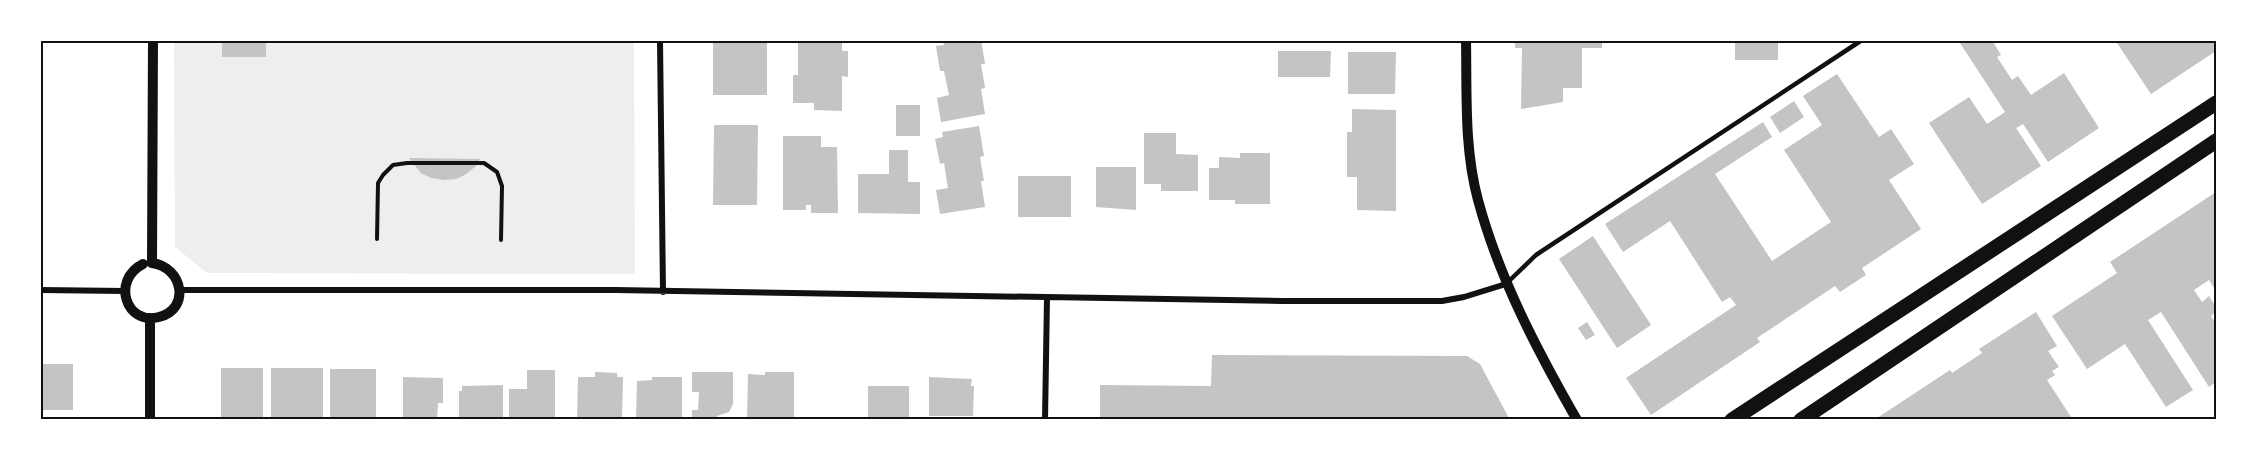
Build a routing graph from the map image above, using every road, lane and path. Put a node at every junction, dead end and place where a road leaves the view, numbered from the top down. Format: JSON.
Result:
{"nodes":[{"id":1,"x":153,"y":40,"type":"edge"},
{"id":2,"x":660,"y":40,"type":"edge"},
{"id":3,"x":1466,"y":40,"type":"edge"},
{"id":4,"x":1862,"y":40,"type":"edge"},
{"id":5,"x":2217,"y":103,"type":"edge"},
{"id":6,"x":2217,"y":141,"type":"edge"},
{"id":7,"x":377,"y":239,"type":"dead end"},
{"id":8,"x":501,"y":240,"type":"dead end"},
{"id":9,"x":148,"y":263,"type":"junction"},
{"id":10,"x":1506,"y":284,"type":"junction"},
{"id":11,"x":40,"y":290,"type":"edge"},
{"id":12,"x":180,"y":290,"type":"junction"},
{"id":13,"x":125,"y":291,"type":"junction"},
{"id":14,"x":663,"y":292,"type":"junction"},
{"id":15,"x":1047,"y":298,"type":"junction"},
{"id":16,"x":150,"y":318,"type":"junction"},
{"id":17,"x":150,"y":420,"type":"edge"},
{"id":18,"x":1045,"y":420,"type":"edge"},
{"id":19,"x":1577,"y":420,"type":"edge"},
{"id":20,"x":1732,"y":420,"type":"edge"},
{"id":21,"x":1801,"y":420,"type":"edge"}],
"edges":[{"from":1,"to":9,"type":"street"},
{"from":2,"to":14,"type":"street"},
{"from":3,"to":10,"type":"street"},
{"from":4,"to":10,"type":"lane"},
{"from":5,"to":20,"type":"main road"},
{"from":6,"to":21,"type":"main road"},
{"from":7,"to":8,"type":"path"},
{"from":9,"to":12,"type":"street"},
{"from":9,"to":13,"type":"street"},
{"from":10,"to":15,"type":"street"},
{"from":10,"to":19,"type":"street"},
{"from":11,"to":13,"type":"street"},
{"from":12,"to":14,"type":"street"},
{"from":12,"to":16,"type":"street"},
{"from":13,"to":16,"type":"street"},
{"from":14,"to":15,"type":"street"},
{"from":15,"to":18,"type":"street"},
{"from":16,"to":17,"type":"street"}]}
